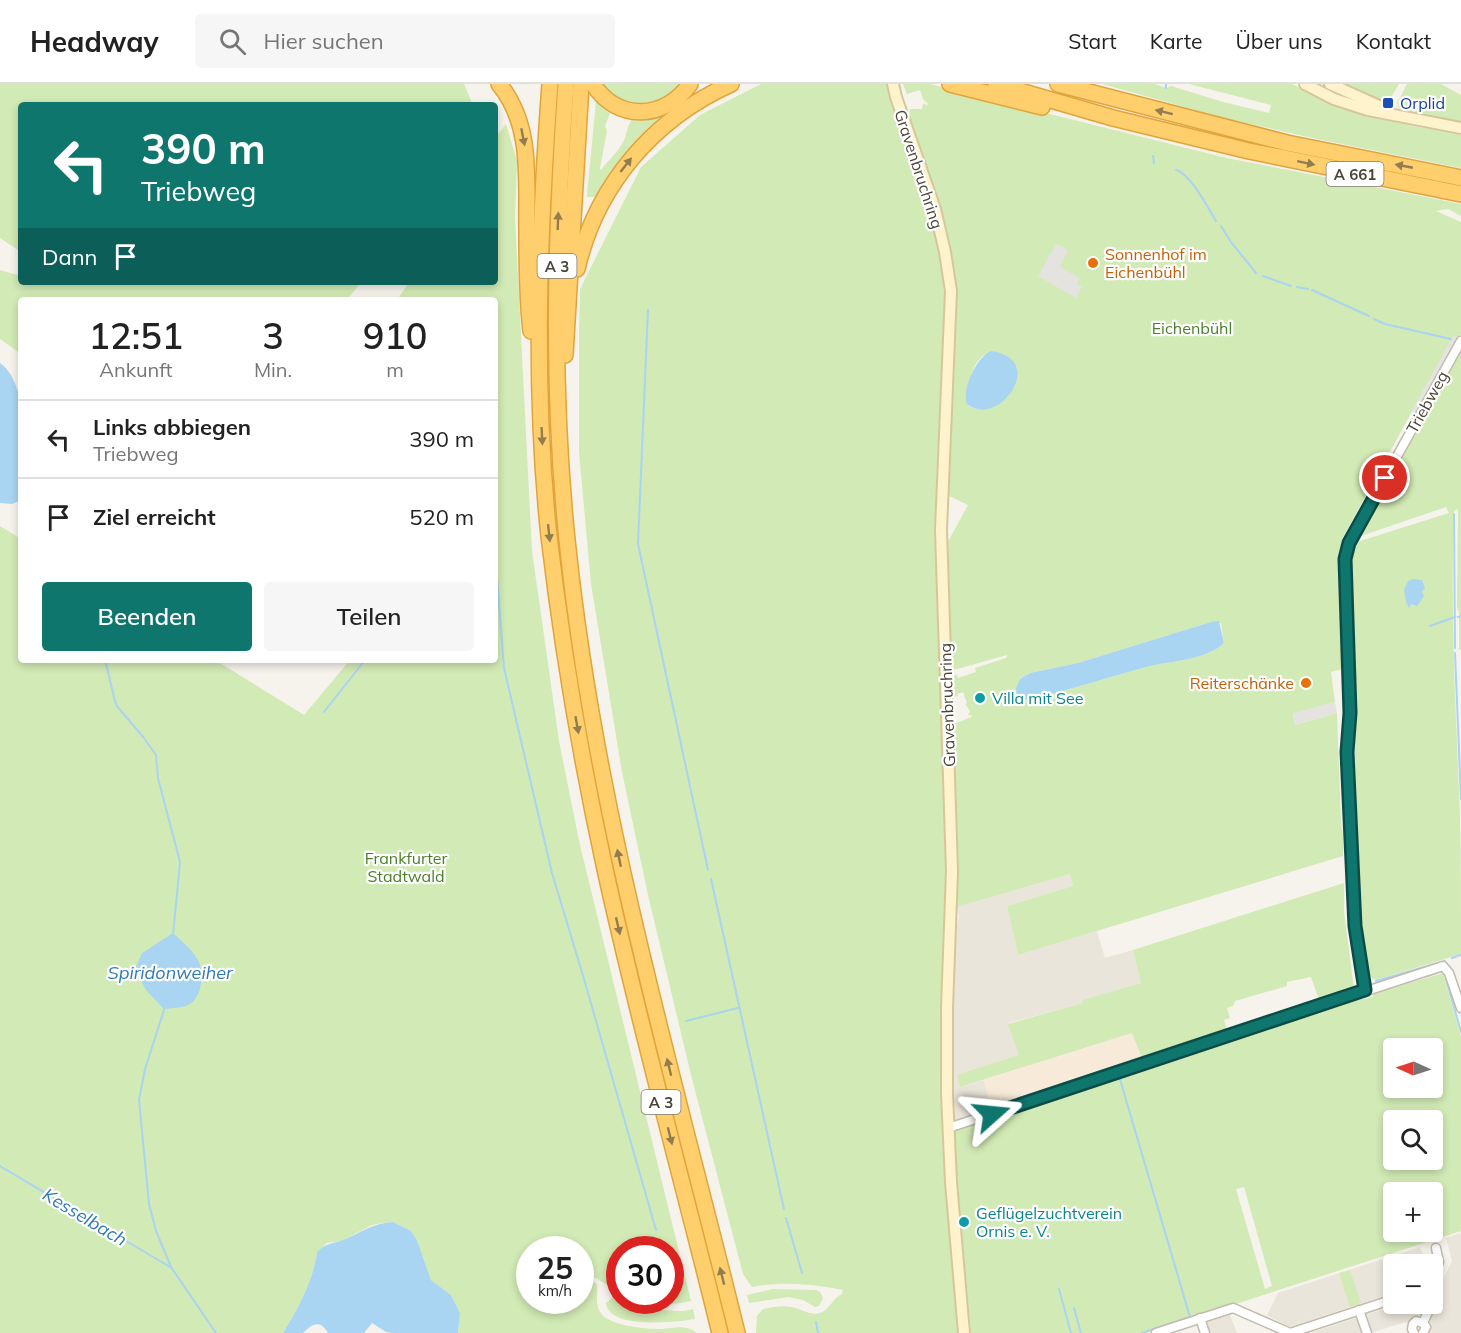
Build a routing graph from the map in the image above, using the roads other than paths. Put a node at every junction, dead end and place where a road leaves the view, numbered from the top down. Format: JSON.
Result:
{"nodes":[{"id":1,"x":499,"y":84,"type":"edge"},
{"id":2,"x":550,"y":84,"type":"edge"},
{"id":3,"x":566,"y":84,"type":"edge"},
{"id":4,"x":581,"y":84,"type":"edge"},
{"id":5,"x":593,"y":84,"type":"edge"},
{"id":6,"x":690,"y":84,"type":"edge"},
{"id":7,"x":731,"y":84,"type":"edge"},
{"id":8,"x":893,"y":84,"type":"edge"},
{"id":9,"x":950,"y":84,"type":"edge"},
{"id":10,"x":996,"y":84,"type":"edge"},
{"id":11,"x":1059,"y":84,"type":"edge"},
{"id":12,"x":1305,"y":84,"type":"edge"},
{"id":13,"x":1330,"y":84,"type":"edge"},
{"id":14,"x":1396,"y":114,"type":"junction"},
{"id":15,"x":1113,"y":118,"type":"junction"},
{"id":16,"x":1461,"y":128,"type":"edge"},
{"id":17,"x":1461,"y":178,"type":"edge"},
{"id":18,"x":1461,"y":194,"type":"edge"},
{"id":19,"x":567,"y":316,"type":"junction"},
{"id":20,"x":1461,"y":341,"type":"edge"},
{"id":21,"x":539,"y":397,"type":"junction"},
{"id":22,"x":559,"y":448,"type":"junction"},
{"id":23,"x":1365,"y":990,"type":"junction"},
{"id":24,"x":1461,"y":1008,"type":"edge"},
{"id":25,"x":948,"y":1128,"type":"junction"},
{"id":26,"x":1436,"y":1248,"type":"dead end"},
{"id":27,"x":1437,"y":1254,"type":"edge"},
{"id":28,"x":1383,"y":1302,"type":"edge"},
{"id":29,"x":1359,"y":1310,"type":"junction"},
{"id":30,"x":1427,"y":1314,"type":"edge"},
{"id":31,"x":1200,"y":1318,"type":"junction"},
{"id":32,"x":1423,"y":1323,"type":"junction"},
{"id":33,"x":720,"y":1333,"type":"edge"},
{"id":34,"x":737,"y":1333,"type":"edge"},
{"id":35,"x":964,"y":1333,"type":"edge"},
{"id":36,"x":1156,"y":1333,"type":"edge"},
{"id":37,"x":1205,"y":1333,"type":"edge"},
{"id":38,"x":1287,"y":1333,"type":"edge"},
{"id":39,"x":1367,"y":1333,"type":"edge"},
{"id":40,"x":1414,"y":1333,"type":"edge"},
{"id":41,"x":1424,"y":1333,"type":"edge"}],
"edges":[{"from":1,"to":21,"type":"highway","one_way":true},
{"from":2,"to":21,"type":"highway","number":"A 3"},
{"from":22,"to":3,"type":"highway","number":"A 3","one_way":true},
{"from":4,"to":19,"type":"highway"},
{"from":5,"to":6,"type":"highway"},
{"from":19,"to":7,"type":"highway","one_way":true},
{"from":8,"to":25,"type":"street","name":"Gravenbruchring"},
{"from":9,"to":15,"type":"highway"},
{"from":10,"to":15,"type":"highway","number":"A 661"},
{"from":17,"to":11,"type":"highway","number":"A 661","one_way":true},
{"from":12,"to":14,"type":"street"},
{"from":13,"to":14,"type":"street"},
{"from":14,"to":16,"type":"street"},
{"from":15,"to":18,"type":"highway","number":"A 661","one_way":true},
{"from":19,"to":22,"type":"highway"},
{"from":20,"to":23,"type":"street","name":"Triebweg"},
{"from":21,"to":33,"type":"highway","number":"A 3","one_way":true},
{"from":34,"to":22,"type":"highway","number":"A 3","one_way":true},
{"from":23,"to":24,"type":"street"},
{"from":23,"to":25,"type":"street"},
{"from":25,"to":35,"type":"street","name":"Gravenbruchring"},
{"from":26,"to":27,"type":"street"},
{"from":28,"to":29,"type":"street"},
{"from":29,"to":38,"type":"street"},
{"from":29,"to":39,"type":"street"},
{"from":30,"to":32,"type":"street"},
{"from":31,"to":36,"type":"street"},
{"from":31,"to":37,"type":"street"},
{"from":31,"to":38,"type":"street"},
{"from":32,"to":40,"type":"street"},
{"from":32,"to":41,"type":"street"}]}
